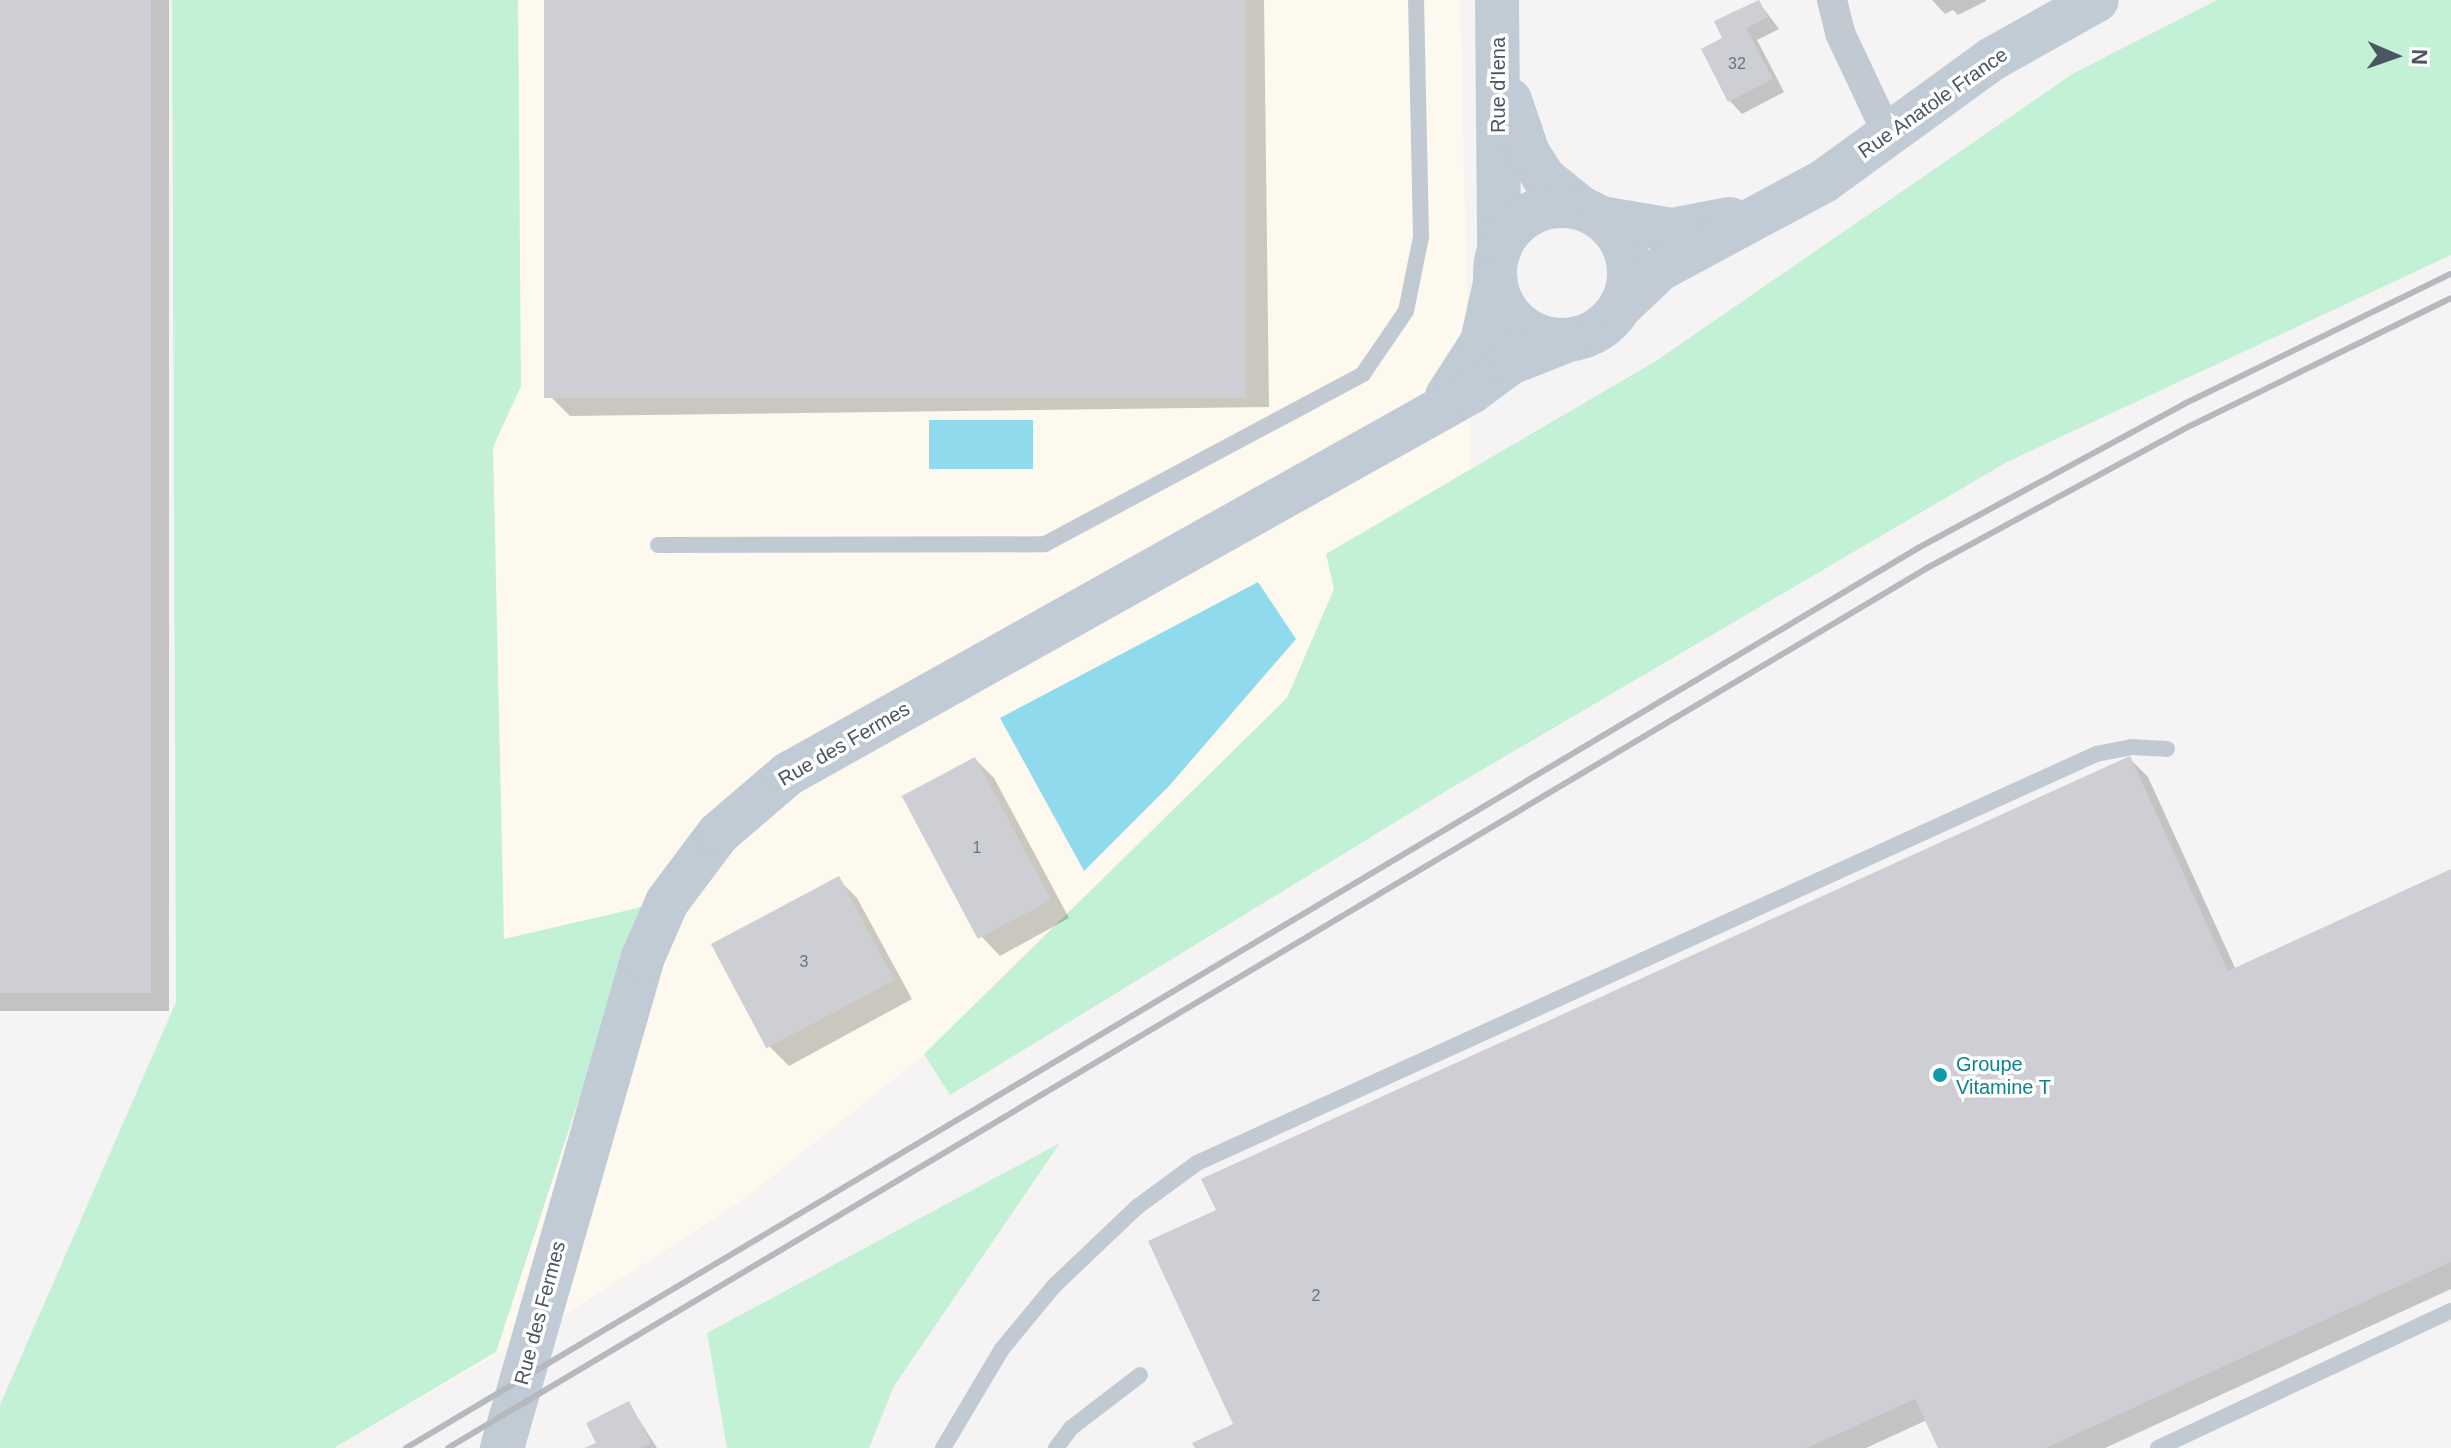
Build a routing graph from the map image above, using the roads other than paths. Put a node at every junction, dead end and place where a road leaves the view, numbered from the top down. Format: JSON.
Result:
{"nodes":[{"id":1,"x":1416,"y":0,"type":"edge"},
{"id":2,"x":1832,"y":0,"type":"edge"},
{"id":3,"x":2097,"y":0,"type":"edge"},
{"id":4,"x":1497,"y":14,"type":"edge"},
{"id":5,"x":1888,"y":135,"type":"junction"},
{"id":6,"x":1771,"y":209,"type":"junction"},
{"id":7,"x":1591,"y":213,"type":"junction"},
{"id":8,"x":1497,"y":266,"type":"junction"},
{"id":9,"x":1620,"y":307,"type":"junction"},
{"id":10,"x":1566,"y":341,"type":"junction"},
{"id":11,"x":1427,"y":417,"type":"junction"},
{"id":12,"x":658,"y":545,"type":"dead end"},
{"id":13,"x":2167,"y":749,"type":"dead end"},
{"id":14,"x":2451,"y":1311,"type":"edge"},
{"id":15,"x":1140,"y":1375,"type":"dead end"},
{"id":16,"x":502,"y":1448,"type":"edge"},
{"id":17,"x":943,"y":1448,"type":"edge"},
{"id":18,"x":1056,"y":1448,"type":"edge"},
{"id":19,"x":2158,"y":1448,"type":"edge"}],
"edges":[{"from":1,"to":12,"type":"lane"},
{"from":2,"to":5,"type":"street"},
{"from":3,"to":5,"type":"street","name":"Rue Anatole France"},
{"from":4,"to":7,"type":"street","name":"Rue d'Iena"},
{"from":4,"to":8,"type":"street","name":"Rue d'Iena"},
{"from":5,"to":6,"type":"street","name":"Rue Anatole France"},
{"from":6,"to":7,"type":"street","name":"Rue Anatole France"},
{"from":6,"to":9,"type":"street","name":"Rue Anatole France"},
{"from":7,"to":8,"type":"street"},
{"from":7,"to":9,"type":"street"},
{"from":8,"to":10,"type":"street"},
{"from":8,"to":11,"type":"street","name":"Rue des Fermes"},
{"from":9,"to":10,"type":"street"},
{"from":10,"to":11,"type":"street","name":"Rue des Fermes"},
{"from":11,"to":16,"type":"street","name":"Rue des Fermes"},
{"from":13,"to":17,"type":"lane"},
{"from":14,"to":19,"type":"lane"},
{"from":15,"to":18,"type":"lane"}]}
